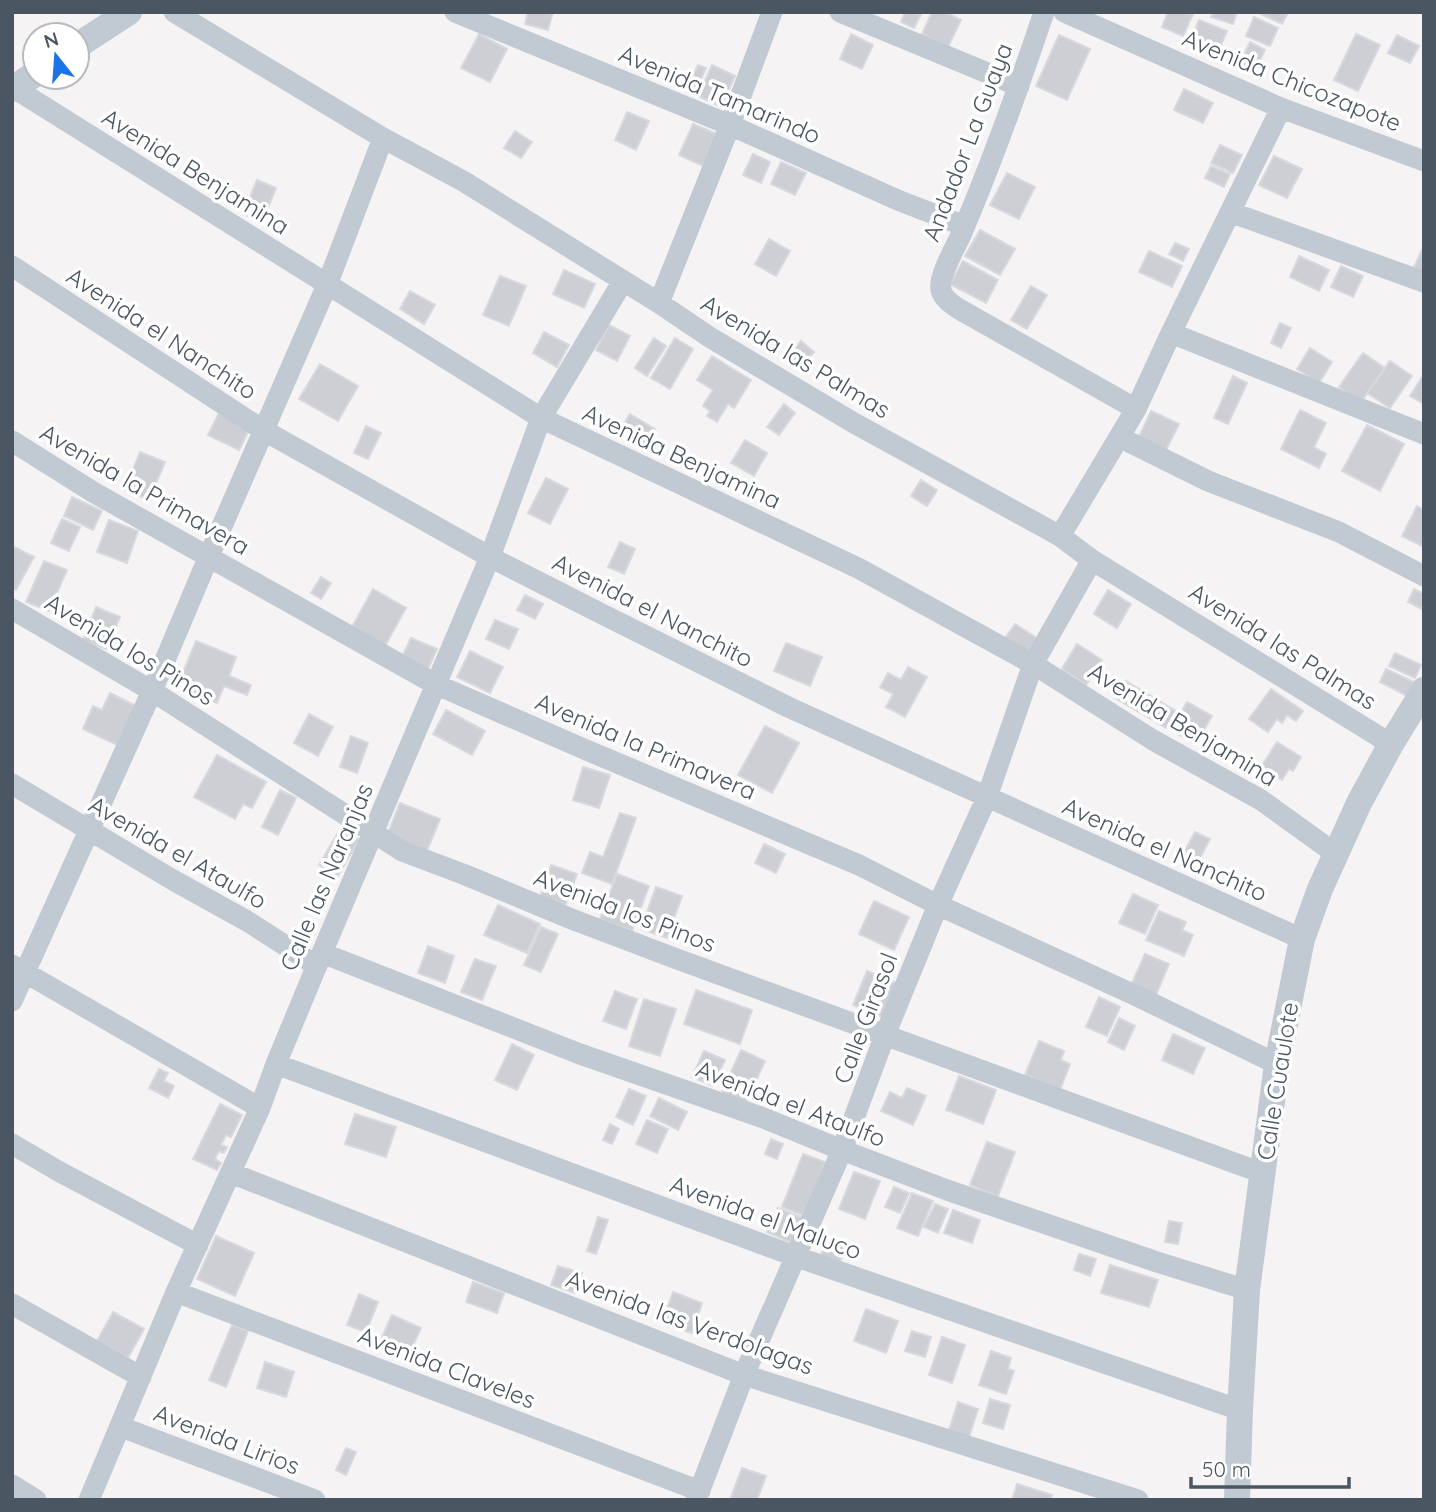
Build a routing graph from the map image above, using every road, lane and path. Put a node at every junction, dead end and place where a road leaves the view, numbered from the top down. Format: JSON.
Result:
{"nodes":[{"id":1,"x":129,"y":12,"type":"edge"},
{"id":2,"x":174,"y":12,"type":"edge"},
{"id":3,"x":455,"y":12,"type":"edge"},
{"id":4,"x":772,"y":12,"type":"edge"},
{"id":5,"x":840,"y":12,"type":"edge"},
{"id":6,"x":1044,"y":12,"type":"edge"},
{"id":7,"x":1064,"y":12,"type":"edge"},
{"id":8,"x":91,"y":38,"type":"edge"},
{"id":9,"x":20,"y":84,"type":"edge"},
{"id":10,"x":1019,"y":86,"type":"junction"},
{"id":11,"x":1281,"y":108,"type":"junction"},
{"id":12,"x":730,"y":125,"type":"junction"},
{"id":13,"x":383,"y":138,"type":"junction"},
{"id":14,"x":1424,"y":161,"type":"edge"},
{"id":15,"x":1230,"y":212,"type":"junction"},
{"id":16,"x":965,"y":226,"type":"junction"},
{"id":17,"x":12,"y":267,"type":"edge"},
{"id":18,"x":623,"y":281,"type":"junction"},
{"id":19,"x":1424,"y":282,"type":"edge"},
{"id":20,"x":327,"y":285,"type":"junction"},
{"id":21,"x":659,"y":303,"type":"junction"},
{"id":22,"x":1171,"y":333,"type":"junction"},
{"id":23,"x":1136,"y":409,"type":"junction"},
{"id":24,"x":541,"y":418,"type":"junction"},
{"id":25,"x":263,"y":430,"type":"junction"},
{"id":26,"x":1424,"y":433,"type":"edge"},
{"id":27,"x":1119,"y":437,"type":"junction"},
{"id":28,"x":12,"y":440,"type":"edge"},
{"id":29,"x":1060,"y":536,"type":"junction"},
{"id":30,"x":209,"y":556,"type":"junction"},
{"id":31,"x":490,"y":557,"type":"junction"},
{"id":32,"x":1092,"y":560,"type":"junction"},
{"id":33,"x":1424,"y":576,"type":"edge"},
{"id":34,"x":12,"y":609,"type":"edge"},
{"id":35,"x":1033,"y":664,"type":"junction"},
{"id":36,"x":435,"y":684,"type":"junction"},
{"id":37,"x":152,"y":691,"type":"junction"},
{"id":38,"x":1424,"y":691,"type":"edge"},
{"id":39,"x":1391,"y":744,"type":"junction"},
{"id":40,"x":12,"y":784,"type":"edge"},
{"id":41,"x":987,"y":797,"type":"junction"},
{"id":42,"x":89,"y":831,"type":"junction"},
{"id":43,"x":372,"y":833,"type":"junction"},
{"id":44,"x":1336,"y":854,"type":"junction"},
{"id":45,"x":938,"y":905,"type":"junction"},
{"id":46,"x":1302,"y":939,"type":"junction"},
{"id":47,"x":319,"y":960,"type":"junction"},
{"id":48,"x":19,"y":969,"type":"edge"},
{"id":49,"x":12,"y":1001,"type":"edge"},
{"id":50,"x":885,"y":1035,"type":"junction"},
{"id":51,"x":276,"y":1064,"type":"junction"},
{"id":52,"x":1277,"y":1064,"type":"junction"},
{"id":53,"x":260,"y":1108,"type":"junction"},
{"id":54,"x":12,"y":1144,"type":"edge"},
{"id":55,"x":842,"y":1150,"type":"junction"},
{"id":56,"x":231,"y":1173,"type":"junction"},
{"id":57,"x":1262,"y":1173,"type":"junction"},
{"id":58,"x":198,"y":1245,"type":"junction"},
{"id":59,"x":797,"y":1257,"type":"junction"},
{"id":60,"x":1247,"y":1290,"type":"junction"},
{"id":61,"x":176,"y":1292,"type":"junction"},
{"id":62,"x":12,"y":1304,"type":"edge"},
{"id":63,"x":744,"y":1375,"type":"junction"},
{"id":64,"x":141,"y":1377,"type":"junction"},
{"id":65,"x":1240,"y":1410,"type":"junction"},
{"id":66,"x":121,"y":1427,"type":"junction"},
{"id":67,"x":12,"y":1485,"type":"edge"},
{"id":68,"x":698,"y":1495,"type":"edge"},
{"id":69,"x":36,"y":1500,"type":"edge"},
{"id":70,"x":89,"y":1500,"type":"edge"},
{"id":71,"x":315,"y":1500,"type":"edge"},
{"id":72,"x":1138,"y":1500,"type":"edge"},
{"id":73,"x":1237,"y":1500,"type":"edge"}],
"edges":[{"from":1,"to":8,"type":"street"},
{"from":2,"to":13,"type":"street","name":"Avenida las Palmas"},
{"from":3,"to":12,"type":"street","name":"Avenida Tamarindo"},
{"from":4,"to":12,"type":"street"},
{"from":5,"to":10,"type":"street"},
{"from":6,"to":10,"type":"street","name":"Andador La Guaya"},
{"from":7,"to":11,"type":"street","name":"Avenida Chicozapote"},
{"from":9,"to":20,"type":"street","name":"Avenida Benjamina"},
{"from":10,"to":16,"type":"street","name":"Andador La Guaya"},
{"from":11,"to":14,"type":"street","name":"Avenida Chicozapote"},
{"from":11,"to":15,"type":"street"},
{"from":12,"to":16,"type":"street","name":"Avenida Tamarindo"},
{"from":12,"to":21,"type":"street"},
{"from":13,"to":18,"type":"street","name":"Avenida las Palmas"},
{"from":13,"to":20,"type":"street"},
{"from":15,"to":19,"type":"street"},
{"from":15,"to":22,"type":"street"},
{"from":16,"to":23,"type":"street","name":"Andador La Guaya"},
{"from":17,"to":25,"type":"street","name":"Avenida el Nanchito"},
{"from":18,"to":21,"type":"street","name":"Avenida las Palmas"},
{"from":18,"to":24,"type":"street","name":"Calle las Naranjas"},
{"from":20,"to":24,"type":"street","name":"Avenida Benjamina"},
{"from":20,"to":25,"type":"street"},
{"from":21,"to":29,"type":"street","name":"Avenida las Palmas"},
{"from":22,"to":23,"type":"street"},
{"from":22,"to":26,"type":"street"},
{"from":23,"to":27,"type":"street"},
{"from":24,"to":31,"type":"street","name":"Calle las Naranjas"},
{"from":24,"to":35,"type":"street","name":"Avenida Benjamina"},
{"from":25,"to":30,"type":"street"},
{"from":25,"to":31,"type":"street","name":"Avenida el Nanchito"},
{"from":27,"to":29,"type":"street"},
{"from":27,"to":33,"type":"street"},
{"from":28,"to":30,"type":"street","name":"Avenida la Primavera"},
{"from":29,"to":32,"type":"street","name":"Avenida las Palmas"},
{"from":30,"to":36,"type":"street","name":"Avenida la Primavera"},
{"from":30,"to":37,"type":"street"},
{"from":31,"to":36,"type":"street","name":"Calle las Naranjas"},
{"from":31,"to":41,"type":"street","name":"Avenida el Nanchito"},
{"from":32,"to":35,"type":"street","name":"Calle Girasol"},
{"from":32,"to":39,"type":"street","name":"Avenida las Palmas"},
{"from":34,"to":37,"type":"street","name":"Avenida los Pinos"},
{"from":35,"to":41,"type":"street","name":"Calle Girasol"},
{"from":35,"to":44,"type":"street","name":"Avenida Benjamina"},
{"from":36,"to":43,"type":"street","name":"Calle las Naranjas"},
{"from":36,"to":45,"type":"street","name":"Avenida la Primavera"},
{"from":37,"to":42,"type":"street"},
{"from":37,"to":43,"type":"street","name":"Avenida los Pinos"},
{"from":38,"to":39,"type":"street","name":"Calle Cuaulote"},
{"from":39,"to":44,"type":"street","name":"Calle Cuaulote"},
{"from":40,"to":42,"type":"street","name":"Avenida el Ataulfo"},
{"from":41,"to":45,"type":"street","name":"Calle Girasol"},
{"from":41,"to":46,"type":"street","name":"Avenida el Nanchito"},
{"from":42,"to":47,"type":"street","name":"Avenida el Ataulfo"},
{"from":42,"to":48,"type":"street"},
{"from":43,"to":47,"type":"street","name":"Calle las Naranjas"},
{"from":43,"to":50,"type":"street","name":"Avenida los Pinos"},
{"from":44,"to":46,"type":"street","name":"Calle Cuaulote"},
{"from":45,"to":50,"type":"street","name":"Calle Girasol"},
{"from":45,"to":52,"type":"street","name":"Avenida la Primavera"},
{"from":46,"to":52,"type":"street","name":"Calle Cuaulote"},
{"from":47,"to":51,"type":"street","name":"Calle las Naranjas"},
{"from":47,"to":55,"type":"street","name":"Avenida el Ataulfo"},
{"from":48,"to":49,"type":"street"},
{"from":48,"to":53,"type":"street"},
{"from":50,"to":55,"type":"street","name":"Calle Girasol"},
{"from":50,"to":57,"type":"street","name":"Avenida los Pinos"},
{"from":51,"to":53,"type":"street","name":"Calle las Naranjas"},
{"from":51,"to":59,"type":"street","name":"Avenida el Maluco"},
{"from":52,"to":57,"type":"street","name":"Calle Cuaulote"},
{"from":53,"to":56,"type":"street","name":"Calle las Naranjas"},
{"from":54,"to":58,"type":"street"},
{"from":55,"to":59,"type":"street","name":"Calle Girasol"},
{"from":55,"to":60,"type":"street","name":"Avenida el Ataulfo"},
{"from":56,"to":58,"type":"street","name":"Calle las Naranjas"},
{"from":56,"to":63,"type":"street","name":"Avenida las Verdolagas"},
{"from":57,"to":60,"type":"street","name":"Calle Cuaulote"},
{"from":58,"to":61,"type":"street","name":"Calle las Naranjas"},
{"from":59,"to":63,"type":"street","name":"Calle Girasol"},
{"from":59,"to":65,"type":"street","name":"Avenida el Maluco"},
{"from":60,"to":65,"type":"street","name":"Calle Cuaulote"},
{"from":61,"to":64,"type":"street","name":"Calle las Naranjas"},
{"from":61,"to":68,"type":"street","name":"Avenida Claveles"},
{"from":62,"to":64,"type":"street"},
{"from":63,"to":68,"type":"street","name":"Calle Girasol"},
{"from":63,"to":72,"type":"street","name":"Avenida las Verdolagas"},
{"from":64,"to":66,"type":"street","name":"Calle las Naranjas"},
{"from":65,"to":73,"type":"street","name":"Calle Cuaulote"},
{"from":66,"to":70,"type":"street","name":"Calle las Naranjas"},
{"from":66,"to":71,"type":"street","name":"Avenida Lirios"},
{"from":67,"to":69,"type":"street"}]}
